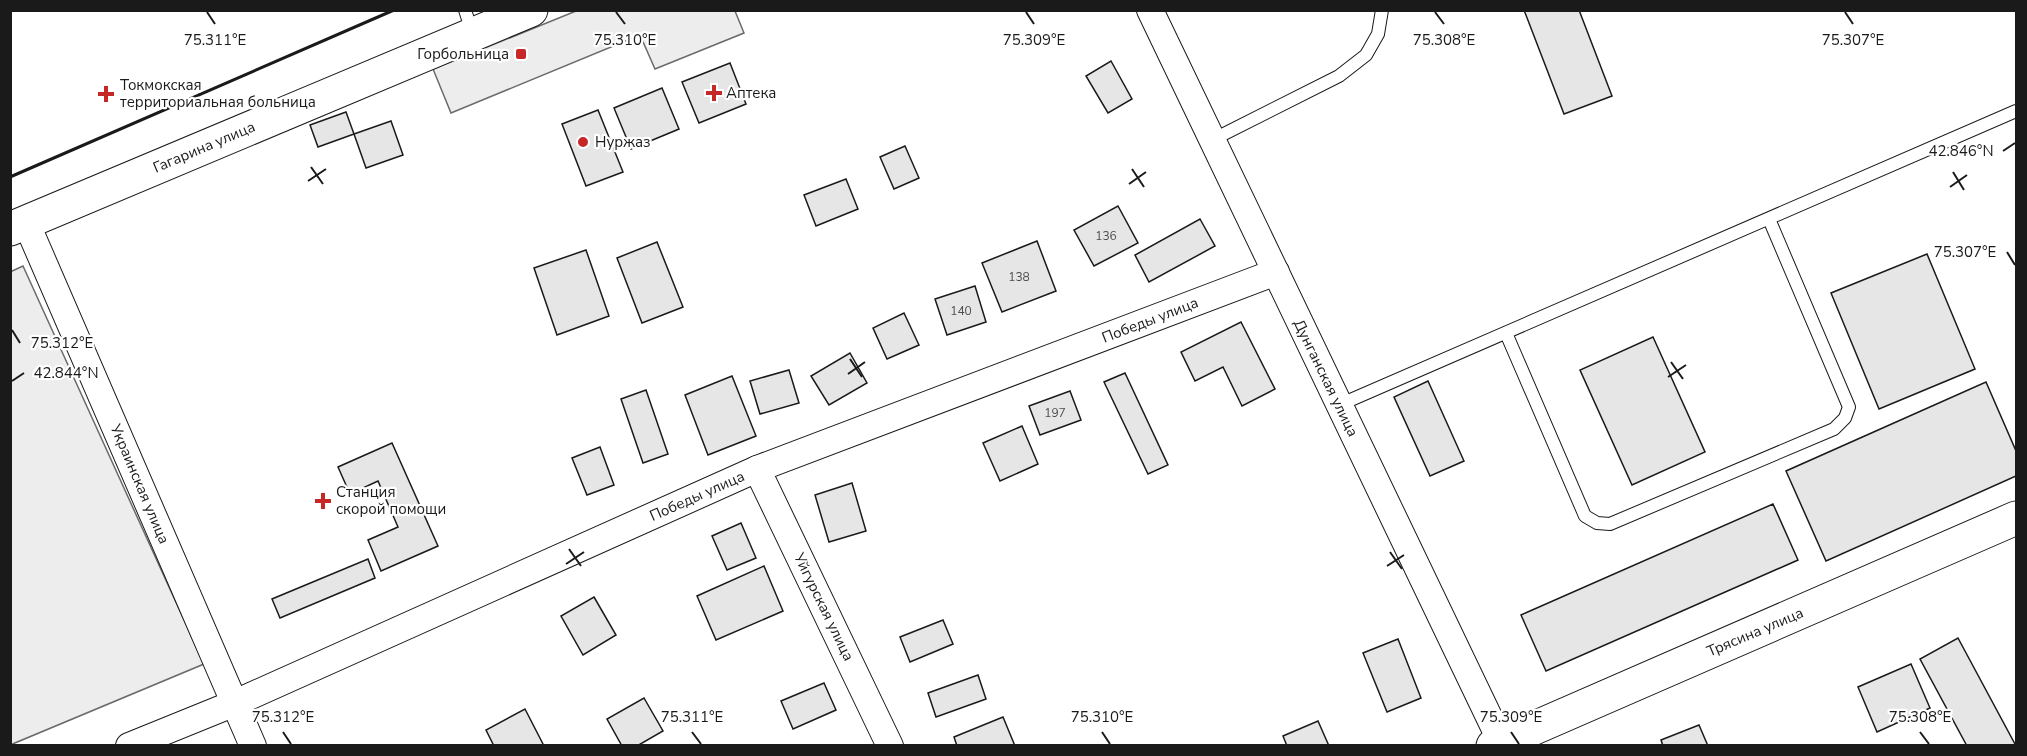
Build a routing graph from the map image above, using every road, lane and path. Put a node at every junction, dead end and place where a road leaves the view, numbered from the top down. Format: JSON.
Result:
{"nodes":[{"id":1,"x":531,"y":10,"type":"edge"},
{"id":2,"x":1150,"y":10,"type":"edge"},
{"id":3,"x":1382,"y":10,"type":"edge"},
{"id":4,"x":469,"y":23,"type":"edge"},
{"id":5,"x":2016,"y":111,"type":"edge"},
{"id":6,"x":1212,"y":140,"type":"junction"},
{"id":7,"x":1769,"y":219,"type":"junction"},
{"id":8,"x":18,"y":225,"type":"edge"},
{"id":9,"x":1276,"y":272,"type":"junction"},
{"id":10,"x":1506,"y":333,"type":"junction"},
{"id":11,"x":1339,"y":405,"type":"junction"},
{"id":12,"x":757,"y":469,"type":"junction"},
{"id":13,"x":2016,"y":518,"type":"edge"},
{"id":14,"x":235,"y":703,"type":"junction"},
{"id":15,"x":1499,"y":744,"type":"edge"},
{"id":16,"x":129,"y":746,"type":"edge"},
{"id":17,"x":253,"y":746,"type":"edge"},
{"id":18,"x":890,"y":746,"type":"edge"}],
"edges":[{"from":1,"to":4,"type":"street","name":"Гагарина улица"},
{"from":2,"to":6,"type":"street","name":"Дунганская улица"},
{"from":3,"to":6,"type":"lane"},
{"from":4,"to":8,"type":"street","name":"Гагарина улица"},
{"from":5,"to":7,"type":"lane"},
{"from":6,"to":9,"type":"street","name":"Дунганская улица"},
{"from":7,"to":10,"type":"lane"},
{"from":7,"to":10,"type":"lane"},
{"from":8,"to":14,"type":"street","name":"Украинская улица"},
{"from":9,"to":11,"type":"street","name":"Дунганская улица"},
{"from":9,"to":12,"type":"street","name":"Победы улица"},
{"from":10,"to":11,"type":"lane"},
{"from":11,"to":15,"type":"street","name":"Дунганская улица"},
{"from":12,"to":14,"type":"street","name":"Победы улица"},
{"from":12,"to":18,"type":"street","name":"Уйгурская улица"},
{"from":13,"to":15,"type":"street","name":"Трясина улица"},
{"from":14,"to":16,"type":"street","name":"Победы улица"},
{"from":14,"to":17,"type":"street","name":"Украинская улица"}]}
